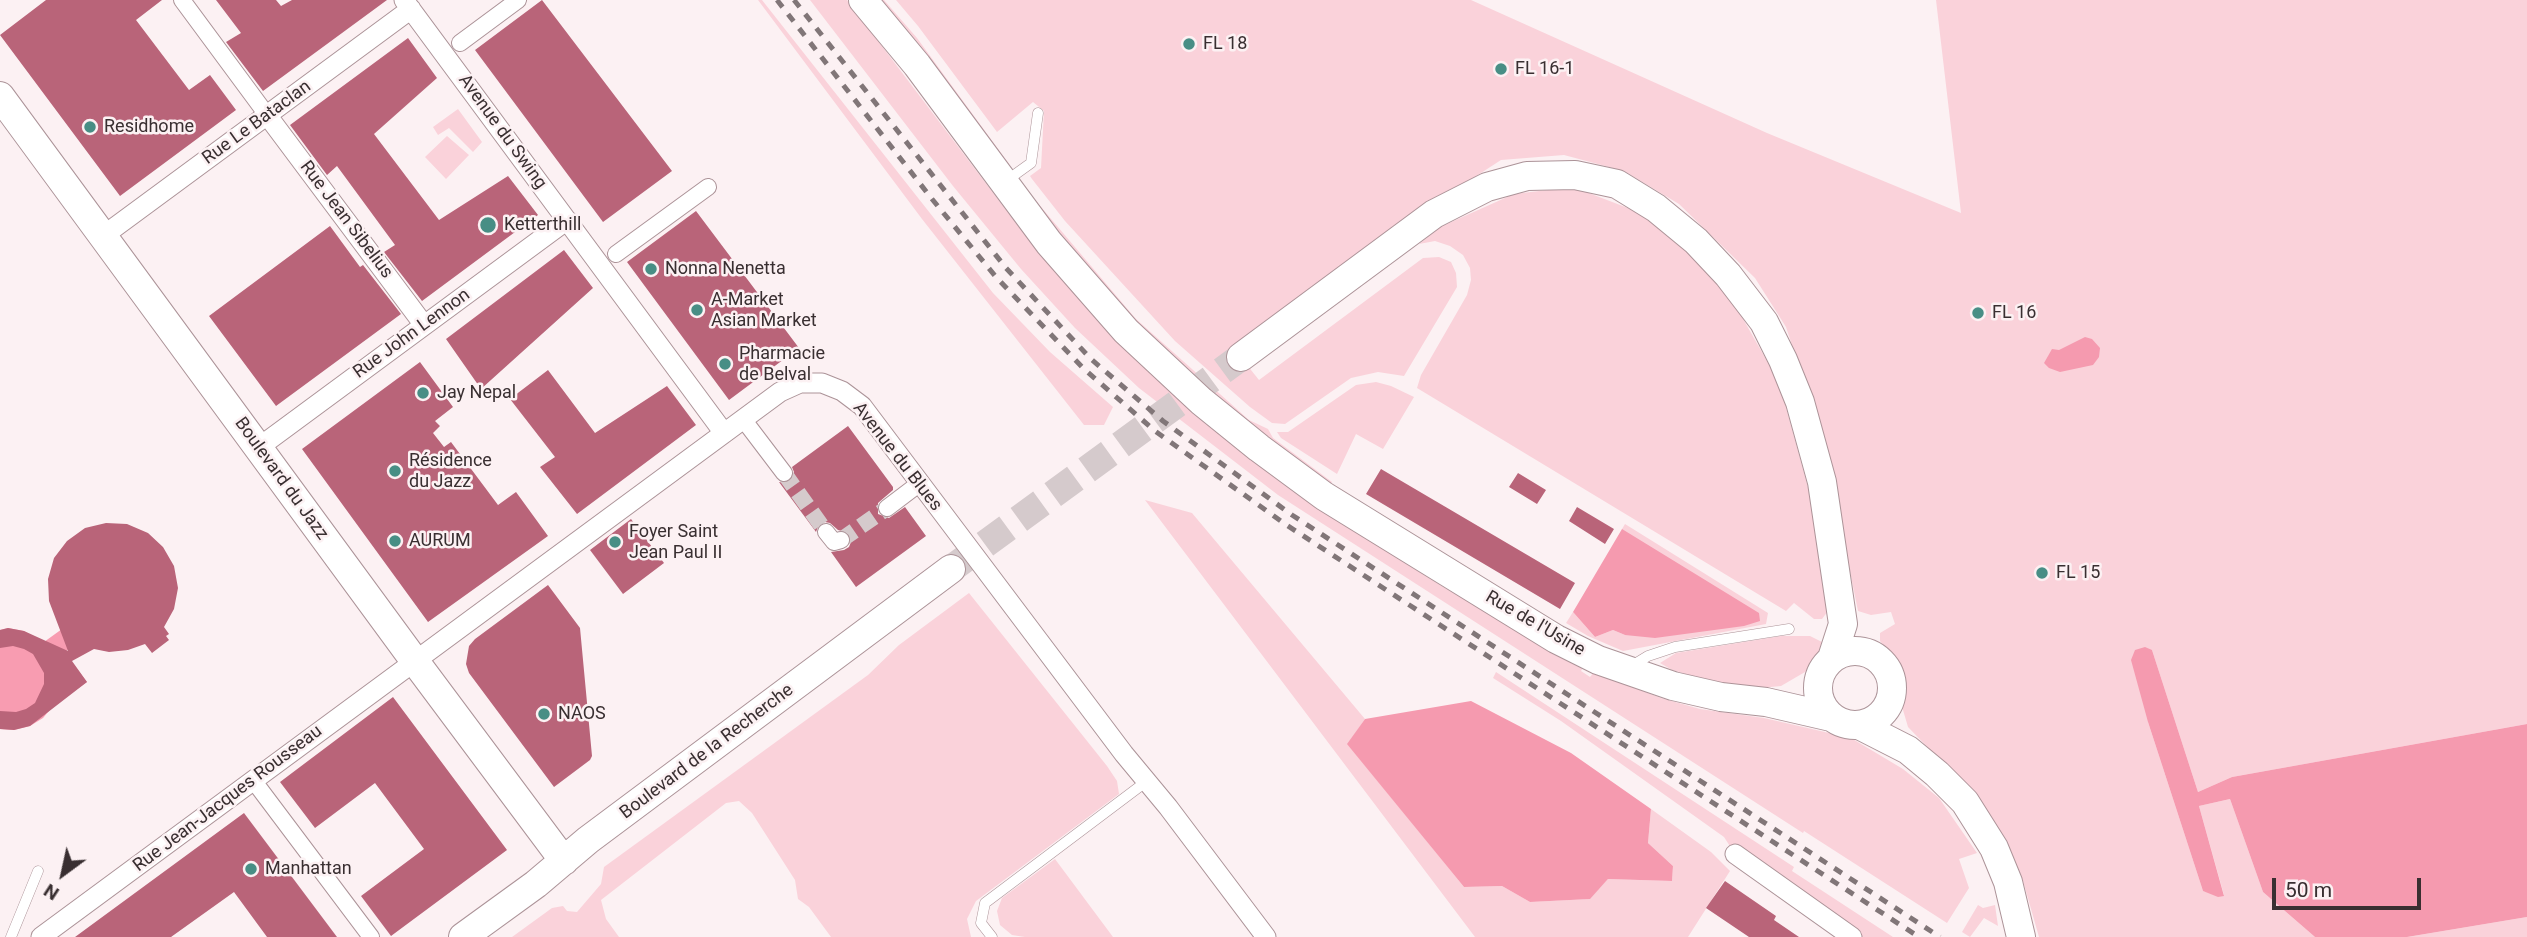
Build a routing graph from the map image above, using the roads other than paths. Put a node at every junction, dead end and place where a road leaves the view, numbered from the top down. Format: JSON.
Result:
{"nodes":[{"id":1,"x":182,"y":0,"type":"edge"},
{"id":2,"x":518,"y":0,"type":"edge"},
{"id":3,"x":863,"y":0,"type":"edge"},
{"id":4,"x":407,"y":4,"type":"edge"},
{"id":5,"x":460,"y":43,"type":"dead end"},
{"id":6,"x":0,"y":96,"type":"edge"},
{"id":7,"x":1038,"y":113,"type":"dead end"},
{"id":8,"x":267,"y":115,"type":"junction"},
{"id":9,"x":1003,"y":183,"type":"junction"},
{"id":10,"x":708,"y":187,"type":"dead end"},
{"id":11,"x":567,"y":220,"type":"junction"},
{"id":12,"x":103,"y":236,"type":"junction"},
{"id":13,"x":616,"y":254,"type":"dead end"},
{"id":14,"x":424,"y":325,"type":"junction"},
{"id":15,"x":1241,"y":357,"type":"tunnel mouth"},
{"id":16,"x":743,"y":419,"type":"junction"},
{"id":17,"x":724,"y":433,"type":"junction"},
{"id":18,"x":258,"y":448,"type":"junction"},
{"id":19,"x":784,"y":473,"type":"tunnel mouth"},
{"id":20,"x":920,"y":484,"type":"junction"},
{"id":21,"x":887,"y":508,"type":"tunnel mouth"},
{"id":22,"x":951,"y":569,"type":"tunnel mouth"},
{"id":23,"x":1843,"y":624,"type":"junction"},
{"id":24,"x":1788,"y":629,"type":"dead end"},
{"id":25,"x":1864,"y":651,"type":"junction"},
{"id":26,"x":414,"y":660,"type":"junction"},
{"id":27,"x":1828,"y":663,"type":"junction"},
{"id":28,"x":1624,"y":671,"type":"junction"},
{"id":29,"x":1766,"y":702,"type":"junction"},
{"id":30,"x":1887,"y":708,"type":"junction"},
{"id":31,"x":1831,"y":717,"type":"junction"},
{"id":32,"x":1858,"y":725,"type":"junction"},
{"id":33,"x":1908,"y":750,"type":"junction"},
{"id":34,"x":253,"y":780,"type":"junction"},
{"id":35,"x":1148,"y":781,"type":"junction"},
{"id":36,"x":1735,"y":853,"type":"dead end"},
{"id":37,"x":564,"y":860,"type":"junction"},
{"id":38,"x":38,"y":871,"type":"dead end"},
{"id":39,"x":11,"y":937,"type":"edge"},
{"id":40,"x":41,"y":937,"type":"edge"},
{"id":41,"x":371,"y":937,"type":"edge"},
{"id":42,"x":463,"y":937,"type":"edge"},
{"id":43,"x":992,"y":937,"type":"edge"},
{"id":44,"x":1266,"y":937,"type":"edge"},
{"id":45,"x":1852,"y":937,"type":"edge"},
{"id":46,"x":2021,"y":937,"type":"edge"}],
"edges":[{"from":1,"to":8,"type":"street"},
{"from":2,"to":5,"type":"street"},
{"from":3,"to":9,"type":"main road","name":"Rue de l'Usine"},
{"from":4,"to":8,"type":"street","name":"Rue Le Bataclan"},
{"from":4,"to":11,"type":"street","name":"Avenue du Swing"},
{"from":6,"to":12,"type":"main road","name":"Boulevard du Jazz"},
{"from":7,"to":9,"type":"lane"},
{"from":8,"to":12,"type":"street","name":"Rue Le Bataclan"},
{"from":8,"to":14,"type":"street","name":"Rue Jean Sibelius"},
{"from":9,"to":28,"type":"main road","name":"Rue de l'Usine"},
{"from":10,"to":13,"type":"street"},
{"from":11,"to":14,"type":"street","name":"Rue John Lennon"},
{"from":11,"to":17,"type":"street","name":"Avenue du Swing"},
{"from":12,"to":18,"type":"main road","name":"Boulevard du Jazz"},
{"from":14,"to":18,"type":"street","name":"Rue John Lennon"},
{"from":15,"to":23,"type":"main road"},
{"from":16,"to":17,"type":"street","name":"Avenue du Blues"},
{"from":16,"to":19,"type":"street"},
{"from":16,"to":20,"type":"street","name":"Avenue du Blues"},
{"from":17,"to":26,"type":"street","name":"Avenue du Blues"},
{"from":18,"to":26,"type":"main road","name":"Boulevard du Jazz"},
{"from":20,"to":21,"type":"street"},
{"from":20,"to":35,"type":"street","name":"Avenue du Blues"},
{"from":22,"to":37,"type":"main road","name":"Boulevard de la Recherche"},
{"from":23,"to":25,"type":"main road"},
{"from":23,"to":27,"type":"main road"},
{"from":24,"to":28,"type":"lane"},
{"from":25,"to":27,"type":"main road"},
{"from":25,"to":30,"type":"main road"},
{"from":26,"to":34,"type":"street","name":"Rue Jean-Jacques Rousseau"},
{"from":26,"to":37,"type":"main road","name":"Boulevard du Jazz"},
{"from":27,"to":29,"type":"main road"},
{"from":27,"to":31,"type":"main road"},
{"from":28,"to":29,"type":"main road","name":"Rue de l'Usine"},
{"from":29,"to":31,"type":"main road","name":"Rue de l'Usine"},
{"from":30,"to":32,"type":"main road"},
{"from":30,"to":33,"type":"main road"},
{"from":31,"to":32,"type":"main road"},
{"from":32,"to":33,"type":"main road"},
{"from":33,"to":46,"type":"main road"},
{"from":34,"to":40,"type":"street","name":"Rue Jean-Jacques Rousseau"},
{"from":34,"to":41,"type":"street"},
{"from":35,"to":43,"type":"lane"},
{"from":35,"to":44,"type":"street","name":"Avenue du Blues"},
{"from":36,"to":45,"type":"street"},
{"from":37,"to":42,"type":"main road","name":"Boulevard de la Recherche"},
{"from":38,"to":39,"type":"lane"}]}
